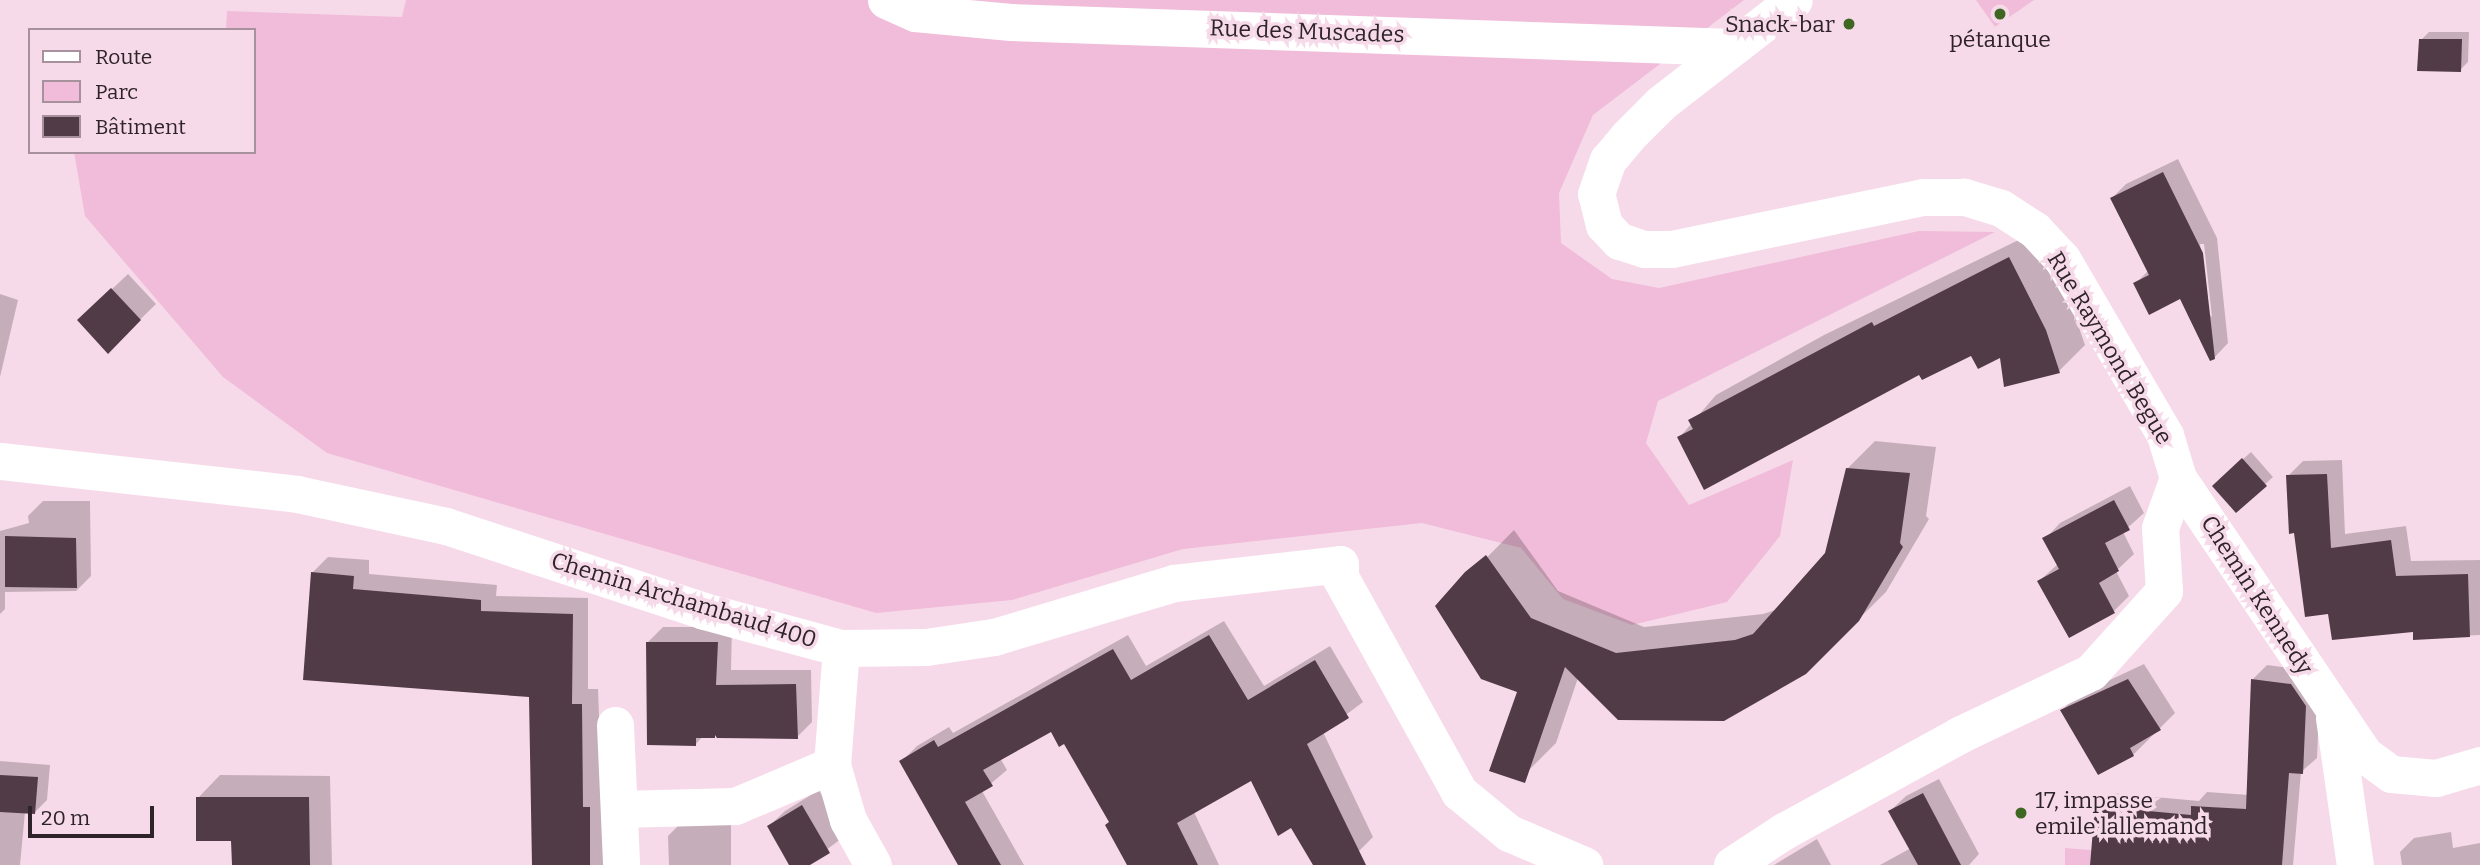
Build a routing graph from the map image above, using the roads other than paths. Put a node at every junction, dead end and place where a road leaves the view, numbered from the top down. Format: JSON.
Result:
{"nodes":[{"id":1,"x":886,"y":0,"type":"edge"},
{"id":2,"x":1794,"y":0,"type":"edge"},
{"id":3,"x":1733,"y":47,"type":"junction"},
{"id":4,"x":0,"y":461,"type":"edge"},
{"id":5,"x":2178,"y":478,"type":"junction"},
{"id":6,"x":841,"y":648,"type":"junction"},
{"id":7,"x":2334,"y":714,"type":"junction"},
{"id":8,"x":615,"y":725,"type":"dead end"},
{"id":9,"x":832,"y":765,"type":"junction"},
{"id":10,"x":2480,"y":765,"type":"edge"},
{"id":11,"x":620,"y":809,"type":"junction"},
{"id":12,"x":621,"y":865,"type":"edge"},
{"id":13,"x":873,"y":865,"type":"edge"},
{"id":14,"x":1584,"y":865,"type":"edge"},
{"id":15,"x":1732,"y":865,"type":"edge"},
{"id":16,"x":2355,"y":865,"type":"edge"}],
"edges":[{"from":1,"to":3,"type":"street","name":"Rue des Muscades"},
{"from":2,"to":3,"type":"street","name":"Rue Raymond Begue"},
{"from":3,"to":5,"type":"street","name":"Rue Raymond Begue"},
{"from":4,"to":6,"type":"street","name":"Chemin Archambaud 400"},
{"from":5,"to":7,"type":"street","name":"Chemin Kennedy"},
{"from":5,"to":15,"type":"street"},
{"from":6,"to":9,"type":"street"},
{"from":6,"to":14,"type":"street","name":"Chemin Archambaud 400"},
{"from":7,"to":10,"type":"street","name":"Chemin Kennedy"},
{"from":7,"to":16,"type":"street","name":"Chemin Kennedy"},
{"from":8,"to":11,"type":"street"},
{"from":9,"to":11,"type":"street"},
{"from":9,"to":13,"type":"street"},
{"from":11,"to":12,"type":"street"}]}
